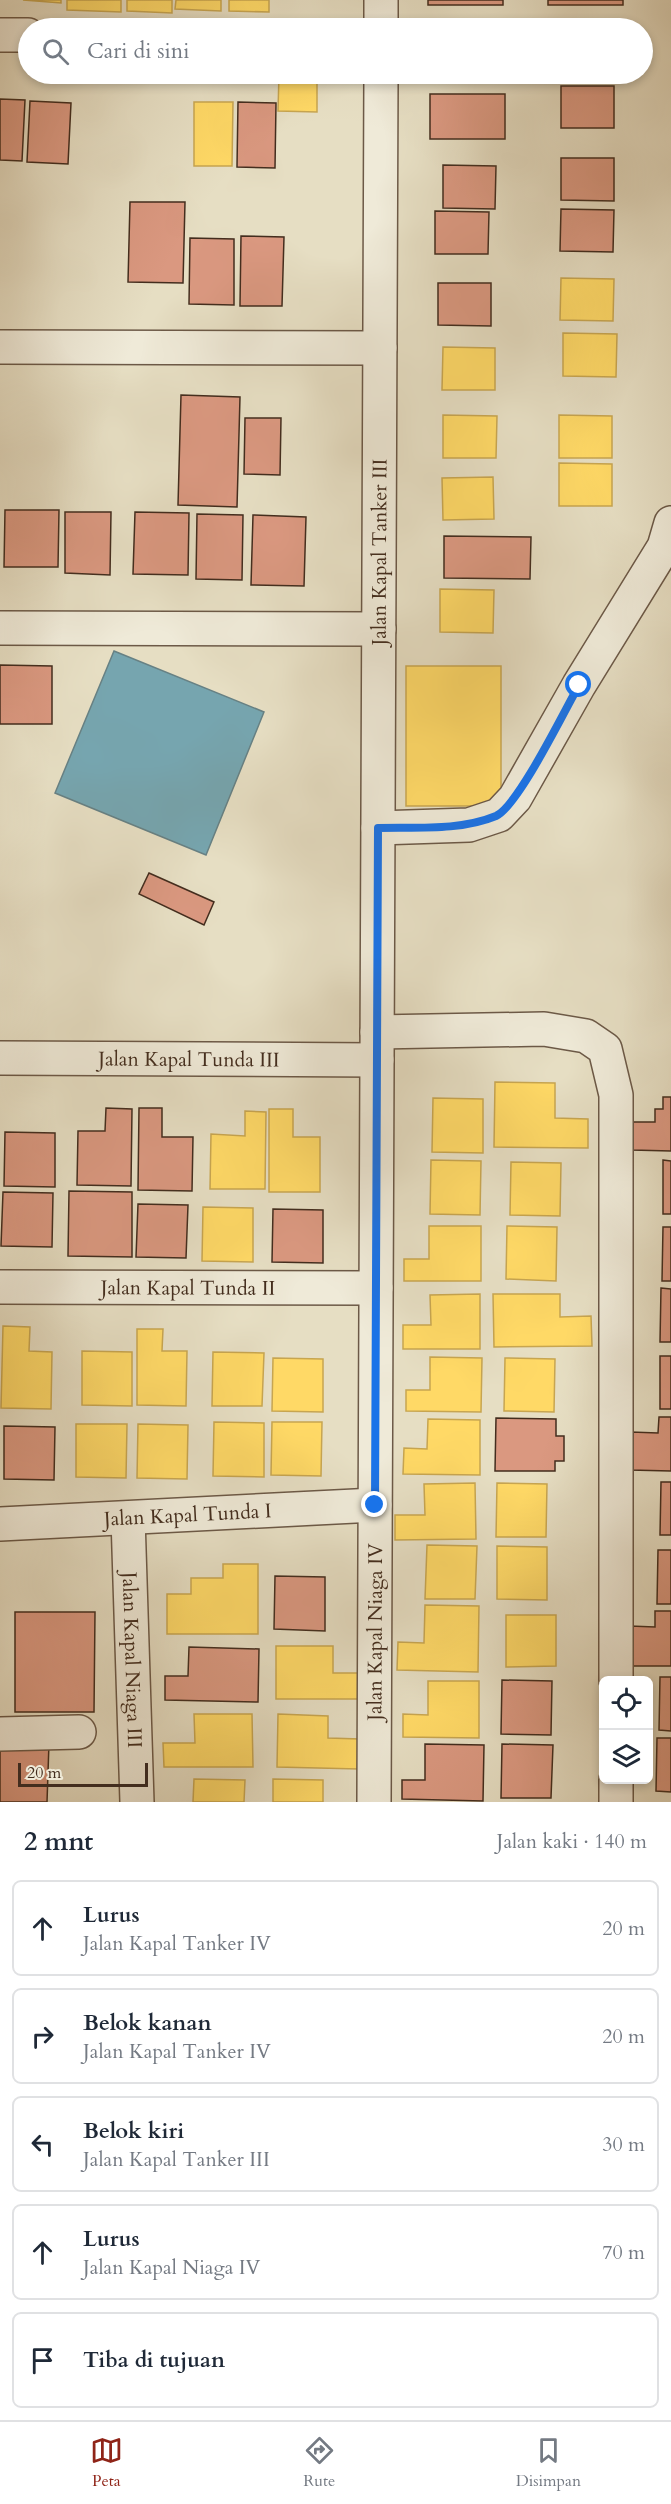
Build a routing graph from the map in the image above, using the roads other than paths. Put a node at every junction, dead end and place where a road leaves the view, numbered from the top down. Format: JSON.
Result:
{"nodes":[{"id":1,"x":381,"y":0,"type":"edge"},
{"id":2,"x":381,"y":18,"type":"edge"},
{"id":3,"x":0,"y":35,"type":"edge"},
{"id":4,"x":18,"y":35,"type":"edge"},
{"id":5,"x":381,"y":84,"type":"edge"},
{"id":6,"x":0,"y":347,"type":"edge"},
{"id":7,"x":380,"y":348,"type":"junction"},
{"id":8,"x":671,"y":523,"type":"edge"},
{"id":9,"x":0,"y":628,"type":"edge"},
{"id":10,"x":379,"y":629,"type":"junction"},
{"id":11,"x":378,"y":828,"type":"junction"},
{"id":12,"x":377,"y":1046,"type":"junction"},
{"id":13,"x":0,"y":1058,"type":"edge"},
{"id":14,"x":0,"y":1287,"type":"edge"},
{"id":15,"x":376,"y":1288,"type":"junction"},
{"id":16,"x":375,"y":1505,"type":"junction"},
{"id":17,"x":128,"y":1518,"type":"junction"},
{"id":18,"x":0,"y":1524,"type":"edge"},
{"id":19,"x":616,"y":1676,"type":"edge"},
{"id":20,"x":79,"y":1732,"type":"dead end"},
{"id":21,"x":0,"y":1734,"type":"edge"},
{"id":22,"x":616,"y":1784,"type":"edge"},
{"id":23,"x":137,"y":1802,"type":"edge"},
{"id":24,"x":374,"y":1802,"type":"edge"},
{"id":25,"x":616,"y":1802,"type":"edge"}],
"edges":[{"from":1,"to":2,"type":"street"},
{"from":3,"to":4,"type":"street"},
{"from":5,"to":7,"type":"street","name":"Jalan Kapal Tanker III"},
{"from":6,"to":7,"type":"street"},
{"from":7,"to":10,"type":"street","name":"Jalan Kapal Tanker III"},
{"from":8,"to":11,"type":"street"},
{"from":9,"to":10,"type":"street"},
{"from":10,"to":11,"type":"street","name":"Jalan Kapal Tanker III"},
{"from":11,"to":12,"type":"street","name":"Jalan Kapal Tanker III"},
{"from":12,"to":13,"type":"street","name":"Jalan Kapal Tunda III"},
{"from":12,"to":15,"type":"street","name":"Jalan Kapal Niaga IV"},
{"from":12,"to":19,"type":"street","name":"Jalan Kapal Tunda III"},
{"from":14,"to":15,"type":"street","name":"Jalan Kapal Tunda II"},
{"from":15,"to":16,"type":"street","name":"Jalan Kapal Niaga IV"},
{"from":16,"to":17,"type":"street","name":"Jalan Kapal Tunda I"},
{"from":16,"to":24,"type":"street","name":"Jalan Kapal Niaga IV"},
{"from":17,"to":18,"type":"street","name":"Jalan Kapal Tunda I"},
{"from":17,"to":23,"type":"street","name":"Jalan Kapal Niaga III"},
{"from":20,"to":21,"type":"street"},
{"from":22,"to":25,"type":"street"}]}
